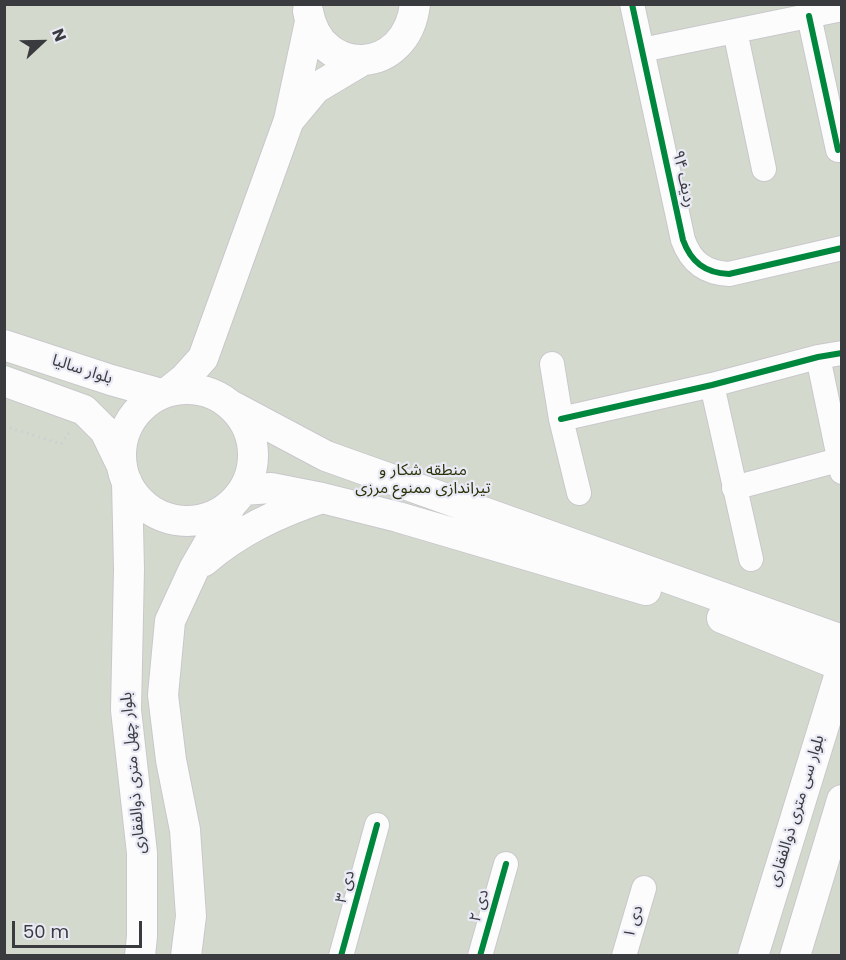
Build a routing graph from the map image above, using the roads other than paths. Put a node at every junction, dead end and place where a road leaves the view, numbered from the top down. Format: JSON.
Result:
{"nodes":[{"id":1,"x":415,"y":4,"type":"edge"},
{"id":2,"x":632,"y":4,"type":"edge"},
{"id":3,"x":842,"y":9,"type":"edge"},
{"id":4,"x":307,"y":10,"type":"edge"},
{"id":5,"x":809,"y":16,"type":"junction"},
{"id":6,"x":735,"y":31,"type":"junction"},
{"id":7,"x":642,"y":50,"type":"junction"},
{"id":8,"x":363,"y":60,"type":"junction"},
{"id":9,"x":289,"y":120,"type":"junction"},
{"id":10,"x":837,"y":150,"type":"dead end"},
{"id":11,"x":764,"y":169,"type":"dead end"},
{"id":12,"x":842,"y":248,"type":"edge"},
{"id":13,"x":4,"y":345,"type":"edge"},
{"id":14,"x":842,"y":353,"type":"edge"},
{"id":15,"x":818,"y":357,"type":"junction"},
{"id":16,"x":203,"y":358,"type":"junction"},
{"id":17,"x":552,"y":363,"type":"dead end"},
{"id":18,"x":4,"y":381,"type":"edge"},
{"id":19,"x":712,"y":385,"type":"junction"},
{"id":20,"x":165,"y":393,"type":"junction"},
{"id":21,"x":225,"y":401,"type":"junction"},
{"id":22,"x":561,"y":419,"type":"junction"},
{"id":23,"x":841,"y":464,"type":"edge"},
{"id":24,"x":124,"y":474,"type":"junction"},
{"id":25,"x":734,"y":488,"type":"junction"},
{"id":26,"x":579,"y":493,"type":"dead end"},
{"id":27,"x":237,"y":497,"type":"junction"},
{"id":28,"x":322,"y":498,"type":"junction"},
{"id":29,"x":751,"y":559,"type":"dead end"},
{"id":30,"x":194,"y":569,"type":"junction"},
{"id":31,"x":842,"y":640,"type":"edge"},
{"id":32,"x":842,"y":667,"type":"edge"},
{"id":33,"x":799,"y":805,"type":"junction"},
{"id":34,"x":839,"y":809,"type":"edge"},
{"id":35,"x":377,"y":825,"type":"dead end"},
{"id":36,"x":506,"y":864,"type":"dead end"},
{"id":37,"x":644,"y":888,"type":"dead end"},
{"id":38,"x":140,"y":956,"type":"edge"},
{"id":39,"x":186,"y":956,"type":"edge"},
{"id":40,"x":341,"y":956,"type":"edge"},
{"id":41,"x":480,"y":956,"type":"edge"},
{"id":42,"x":624,"y":956,"type":"edge"},
{"id":43,"x":753,"y":956,"type":"edge"},
{"id":44,"x":795,"y":956,"type":"edge"}],
"edges":[{"from":1,"to":8,"type":"main road"},
{"from":2,"to":7,"type":"street","name":"ردیف ۹۴"},
{"from":3,"to":5,"type":"street"},
{"from":4,"to":8,"type":"main road"},
{"from":4,"to":9,"type":"main road"},
{"from":5,"to":6,"type":"street"},
{"from":5,"to":10,"type":"street"},
{"from":6,"to":7,"type":"street"},
{"from":6,"to":11,"type":"street"},
{"from":7,"to":12,"type":"street","name":"ردیف ۹۴"},
{"from":8,"to":9,"type":"main road"},
{"from":9,"to":16,"type":"main road"},
{"from":13,"to":20,"type":"main road","name":"بلوار سالیا"},
{"from":14,"to":15,"type":"street"},
{"from":15,"to":19,"type":"street"},
{"from":15,"to":23,"type":"street"},
{"from":16,"to":20,"type":"main road"},
{"from":16,"to":21,"type":"main road"},
{"from":17,"to":22,"type":"street"},
{"from":18,"to":24,"type":"main road"},
{"from":19,"to":22,"type":"street"},
{"from":19,"to":25,"type":"street"},
{"from":20,"to":21,"type":"main road"},
{"from":20,"to":24,"type":"main road"},
{"from":21,"to":27,"type":"main road"},
{"from":21,"to":31,"type":"main road"},
{"from":22,"to":26,"type":"street"},
{"from":23,"to":25,"type":"street"},
{"from":24,"to":27,"type":"main road"},
{"from":24,"to":38,"type":"main road","name":"بلوار چهل متری ذوالفقاری"},
{"from":25,"to":29,"type":"street"},
{"from":27,"to":28,"type":"main road"},
{"from":27,"to":30,"type":"main road"},
{"from":28,"to":30,"type":"main road"},
{"from":28,"to":32,"type":"main road"},
{"from":30,"to":39,"type":"main road"},
{"from":32,"to":33,"type":"main road","name":"بلوار سی متری ذوالفقاری"},
{"from":33,"to":34,"type":"main road"},
{"from":33,"to":43,"type":"main road","name":"بلوار سی متری ذوالفقاری"},
{"from":34,"to":44,"type":"main road"},
{"from":35,"to":40,"type":"street","name":"دی ۳"},
{"from":36,"to":41,"type":"street","name":"دی ۲"},
{"from":37,"to":42,"type":"street","name":"دی ۱"}]}
